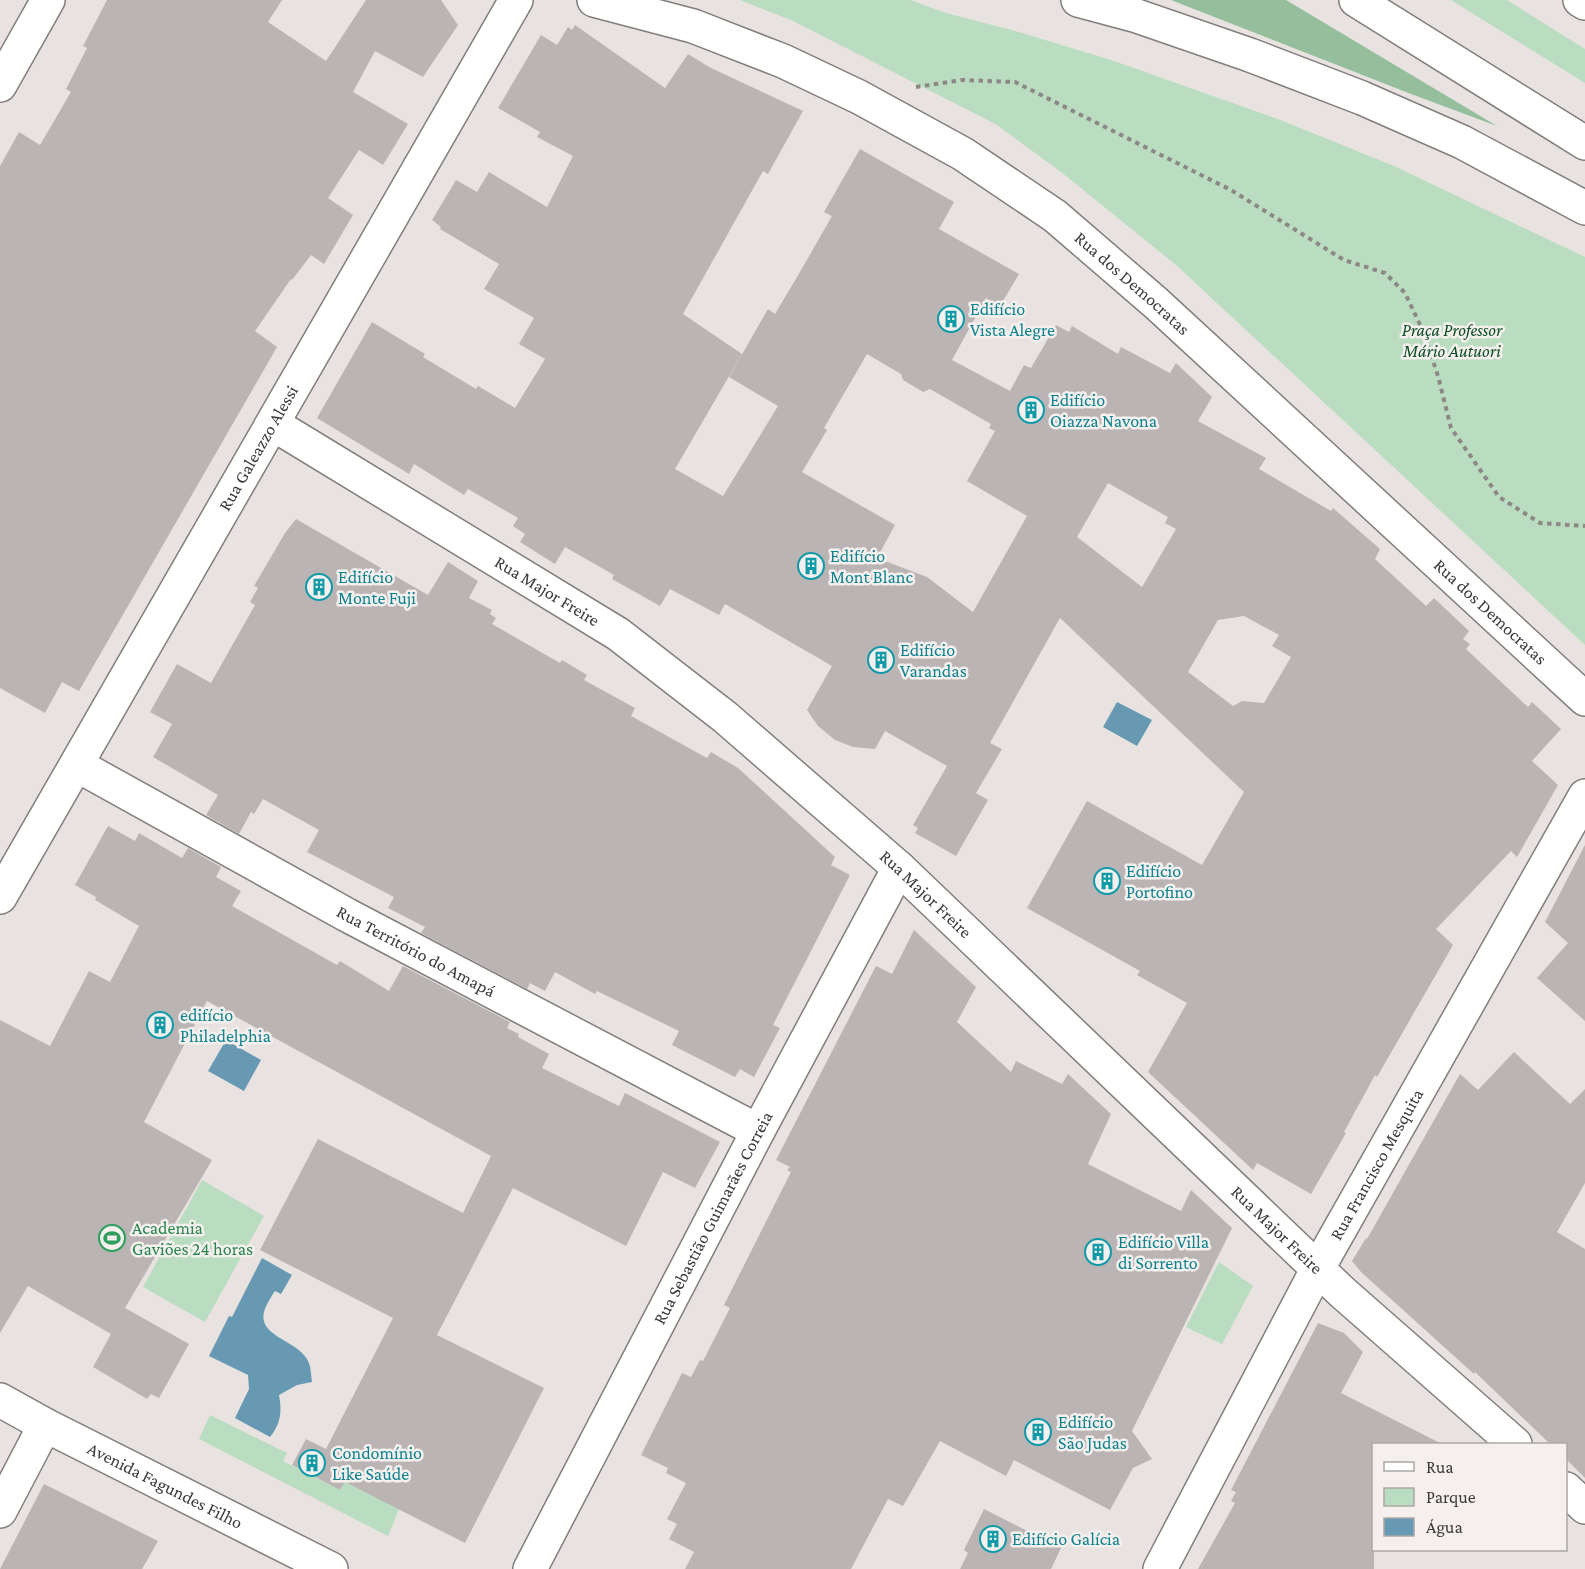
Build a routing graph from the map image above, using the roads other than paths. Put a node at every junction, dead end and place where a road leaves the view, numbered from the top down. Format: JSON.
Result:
{"nodes":[{"id":1,"x":48,"y":0,"type":"edge"},
{"id":2,"x":516,"y":0,"type":"edge"},
{"id":3,"x":594,"y":0,"type":"edge"},
{"id":4,"x":1078,"y":0,"type":"edge"},
{"id":5,"x":1356,"y":0,"type":"edge"},
{"id":6,"x":1580,"y":0,"type":"edge"},
{"id":7,"x":1585,"y":3,"type":"edge"},
{"id":8,"x":0,"y":85,"type":"edge"},
{"id":9,"x":1585,"y":143,"type":"edge"},
{"id":10,"x":1585,"y":208,"type":"edge"},
{"id":11,"x":273,"y":424,"type":"junction"},
{"id":12,"x":1585,"y":699,"type":"edge"},
{"id":13,"x":77,"y":765,"type":"junction"},
{"id":14,"x":1585,"y":796,"type":"edge"},
{"id":15,"x":900,"y":868,"type":"junction"},
{"id":16,"x":0,"y":897,"type":"edge"},
{"id":17,"x":758,"y":1131,"type":"junction"},
{"id":18,"x":1318,"y":1268,"type":"junction"},
{"id":19,"x":0,"y":1400,"type":"edge"},
{"id":20,"x":45,"y":1425,"type":"junction"},
{"id":21,"x":1514,"y":1443,"type":"edge"},
{"id":22,"x":1567,"y":1490,"type":"edge"},
{"id":23,"x":1585,"y":1507,"type":"edge"},
{"id":24,"x":0,"y":1511,"type":"edge"},
{"id":25,"x":331,"y":1569,"type":"edge"},
{"id":26,"x":530,"y":1569,"type":"edge"},
{"id":27,"x":1160,"y":1569,"type":"edge"}],
"edges":[{"from":1,"to":8,"type":"main road"},
{"from":2,"to":11,"type":"main road","name":"Rua Galeazzo Alessi"},
{"from":3,"to":12,"type":"main road","name":"Rua dos Democratas"},
{"from":4,"to":10,"type":"main road"},
{"from":5,"to":9,"type":"main road"},
{"from":6,"to":7,"type":"main road"},
{"from":11,"to":13,"type":"main road","name":"Rua Galeazzo Alessi"},
{"from":11,"to":15,"type":"main road","name":"Rua Major Freire"},
{"from":13,"to":16,"type":"main road","name":"Rua Galeazzo Alessi"},
{"from":13,"to":17,"type":"main road","name":"Rua Território do Amapá"},
{"from":14,"to":18,"type":"main road","name":"Rua Francisco Mesquita"},
{"from":15,"to":17,"type":"main road","name":"Rua Sebastião Guimarães Correia"},
{"from":15,"to":18,"type":"main road","name":"Rua Major Freire"},
{"from":17,"to":26,"type":"main road","name":"Rua Sebastião Guimarães Correia"},
{"from":18,"to":21,"type":"main road","name":"Rua Major Freire"},
{"from":18,"to":27,"type":"main road","name":"Rua Francisco Mesquita"},
{"from":19,"to":20,"type":"main road","name":"Avenida Fagundes Filho"},
{"from":20,"to":24,"type":"main road"},
{"from":20,"to":25,"type":"main road","name":"Avenida Fagundes Filho"},
{"from":22,"to":23,"type":"main road"}]}
